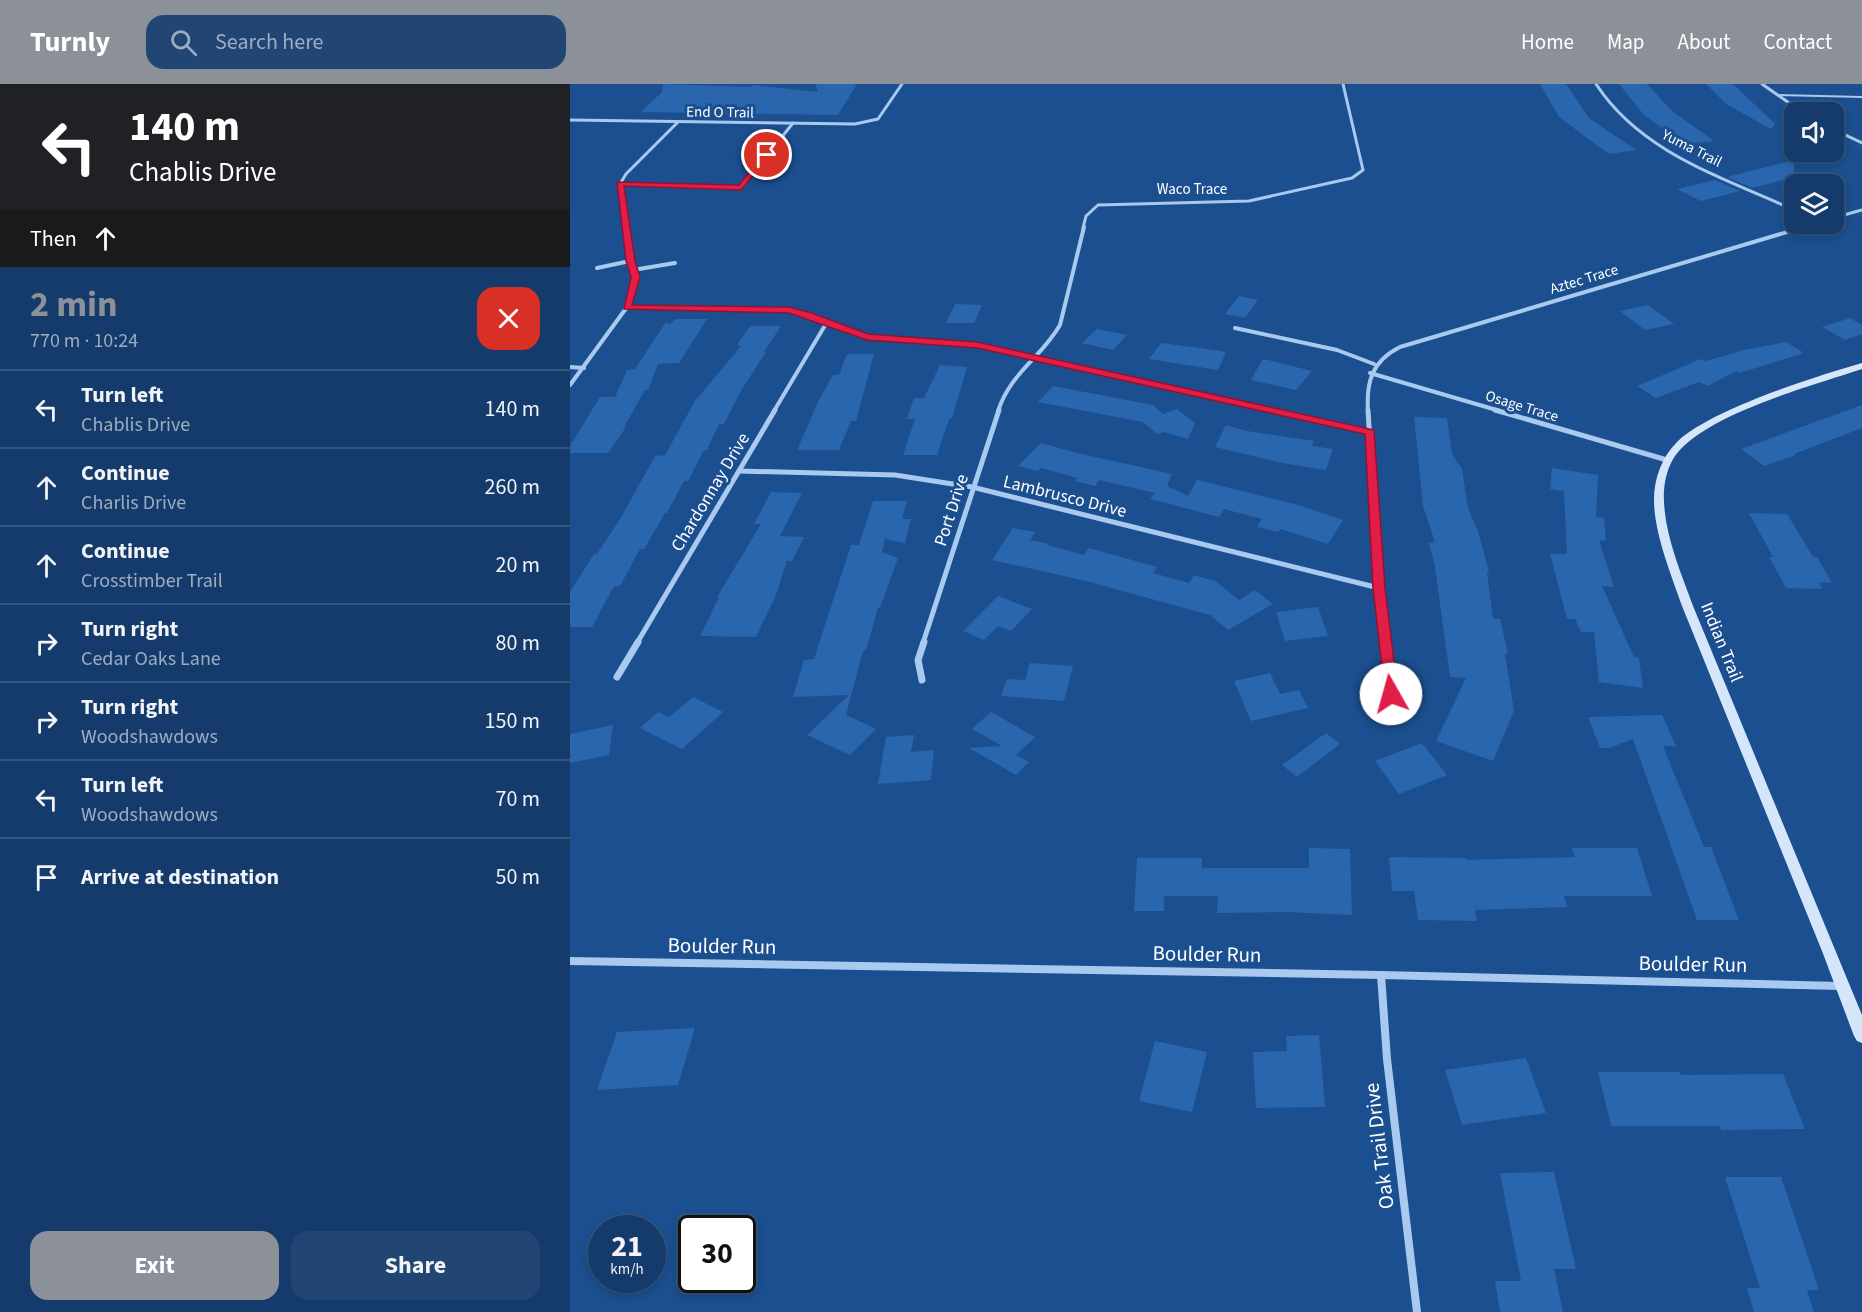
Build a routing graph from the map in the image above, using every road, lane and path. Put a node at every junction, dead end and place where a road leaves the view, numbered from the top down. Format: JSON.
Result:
{"nodes":[{"id":1,"x":903,"y":84,"type":"edge"},
{"id":2,"x":1343,"y":84,"type":"edge"},
{"id":3,"x":1596,"y":84,"type":"edge"},
{"id":4,"x":1762,"y":84,"type":"edge"},
{"id":5,"x":1777,"y":96,"type":"junction"},
{"id":6,"x":1862,"y":97,"type":"edge"},
{"id":7,"x":1786,"y":102,"type":"edge"},
{"id":8,"x":570,"y":120,"type":"edge"},
{"id":9,"x":678,"y":122,"type":"junction"},
{"id":10,"x":793,"y":123,"type":"junction"},
{"id":11,"x":1844,"y":134,"type":"edge"},
{"id":12,"x":1862,"y":143,"type":"edge"},
{"id":13,"x":620,"y":184,"type":"junction"},
{"id":14,"x":1784,"y":205,"type":"edge"},
{"id":15,"x":1862,"y":210,"type":"edge"},
{"id":16,"x":1844,"y":215,"type":"edge"},
{"id":17,"x":1784,"y":233,"type":"edge"},
{"id":18,"x":630,"y":261,"type":"junction"},
{"id":19,"x":675,"y":262,"type":"dead end"},
{"id":20,"x":597,"y":268,"type":"dead end"},
{"id":21,"x":633,"y":270,"type":"junction"},
{"id":22,"x":627,"y":307,"type":"junction"},
{"id":23,"x":826,"y":322,"type":"junction"},
{"id":24,"x":1235,"y":328,"type":"dead end"},
{"id":25,"x":1034,"y":357,"type":"junction"},
{"id":26,"x":1374,"y":364,"type":"junction"},
{"id":27,"x":1862,"y":366,"type":"edge"},
{"id":28,"x":570,"y":367,"type":"edge"},
{"id":29,"x":584,"y":368,"type":"junction"},
{"id":30,"x":1370,"y":373,"type":"junction"},
{"id":31,"x":570,"y":385,"type":"edge"},
{"id":32,"x":1370,"y":432,"type":"junction"},
{"id":33,"x":1667,"y":460,"type":"junction"},
{"id":34,"x":738,"y":471,"type":"junction"},
{"id":35,"x":972,"y":487,"type":"junction"},
{"id":36,"x":1379,"y":588,"type":"junction"},
{"id":37,"x":617,"y":677,"type":"dead end"},
{"id":38,"x":922,"y":680,"type":"dead end"},
{"id":39,"x":1391,"y":694,"type":"dead end"},
{"id":40,"x":570,"y":961,"type":"edge"},
{"id":41,"x":1381,"y":975,"type":"junction"},
{"id":42,"x":1844,"y":986,"type":"junction"},
{"id":43,"x":1862,"y":1036,"type":"edge"},
{"id":44,"x":1416,"y":1312,"type":"edge"}],
"edges":[{"from":1,"to":10,"type":"street","name":"End O Trail"},
{"from":2,"to":25,"type":"street","name":"Waco Trace"},
{"from":3,"to":14,"type":"street","name":"Yuma Trail"},
{"from":4,"to":5,"type":"street"},
{"from":5,"to":6,"type":"lane"},
{"from":5,"to":7,"type":"street"},
{"from":8,"to":9,"type":"street","name":"End O Trail"},
{"from":9,"to":10,"type":"street","name":"End O Trail"},
{"from":9,"to":13,"type":"street"},
{"from":10,"to":13,"type":"street"},
{"from":11,"to":12,"type":"street"},
{"from":13,"to":18,"type":"street"},
{"from":15,"to":16,"type":"street"},
{"from":17,"to":26,"type":"street","name":"Aztec Trace"},
{"from":18,"to":20,"type":"street"},
{"from":18,"to":21,"type":"street"},
{"from":19,"to":21,"type":"street"},
{"from":21,"to":22,"type":"street"},
{"from":22,"to":23,"type":"street"},
{"from":22,"to":29,"type":"street"},
{"from":23,"to":25,"type":"street"},
{"from":23,"to":34,"type":"street","name":"Chardonnay Drive"},
{"from":24,"to":26,"type":"street"},
{"from":25,"to":32,"type":"street"},
{"from":25,"to":35,"type":"street","name":"Port Drive"},
{"from":26,"to":30,"type":"street"},
{"from":27,"to":33,"type":"street"},
{"from":28,"to":29,"type":"street"},
{"from":29,"to":31,"type":"street"},
{"from":30,"to":32,"type":"street"},
{"from":30,"to":33,"type":"street","name":"Osage Trace"},
{"from":32,"to":36,"type":"street"},
{"from":33,"to":42,"type":"street","name":"Indian Trail"},
{"from":34,"to":35,"type":"street","name":"Lambrusco Drive"},
{"from":34,"to":37,"type":"street","name":"Chardonnay Drive"},
{"from":35,"to":36,"type":"street","name":"Lambrusco Drive"},
{"from":35,"to":38,"type":"street","name":"Port Drive"},
{"from":36,"to":39,"type":"street"},
{"from":40,"to":41,"type":"street","name":"Boulder Run"},
{"from":41,"to":42,"type":"street","name":"Boulder Run"},
{"from":41,"to":44,"type":"street","name":"Oak Trail Drive"},
{"from":42,"to":43,"type":"street","name":"Indian Trail"}]}
